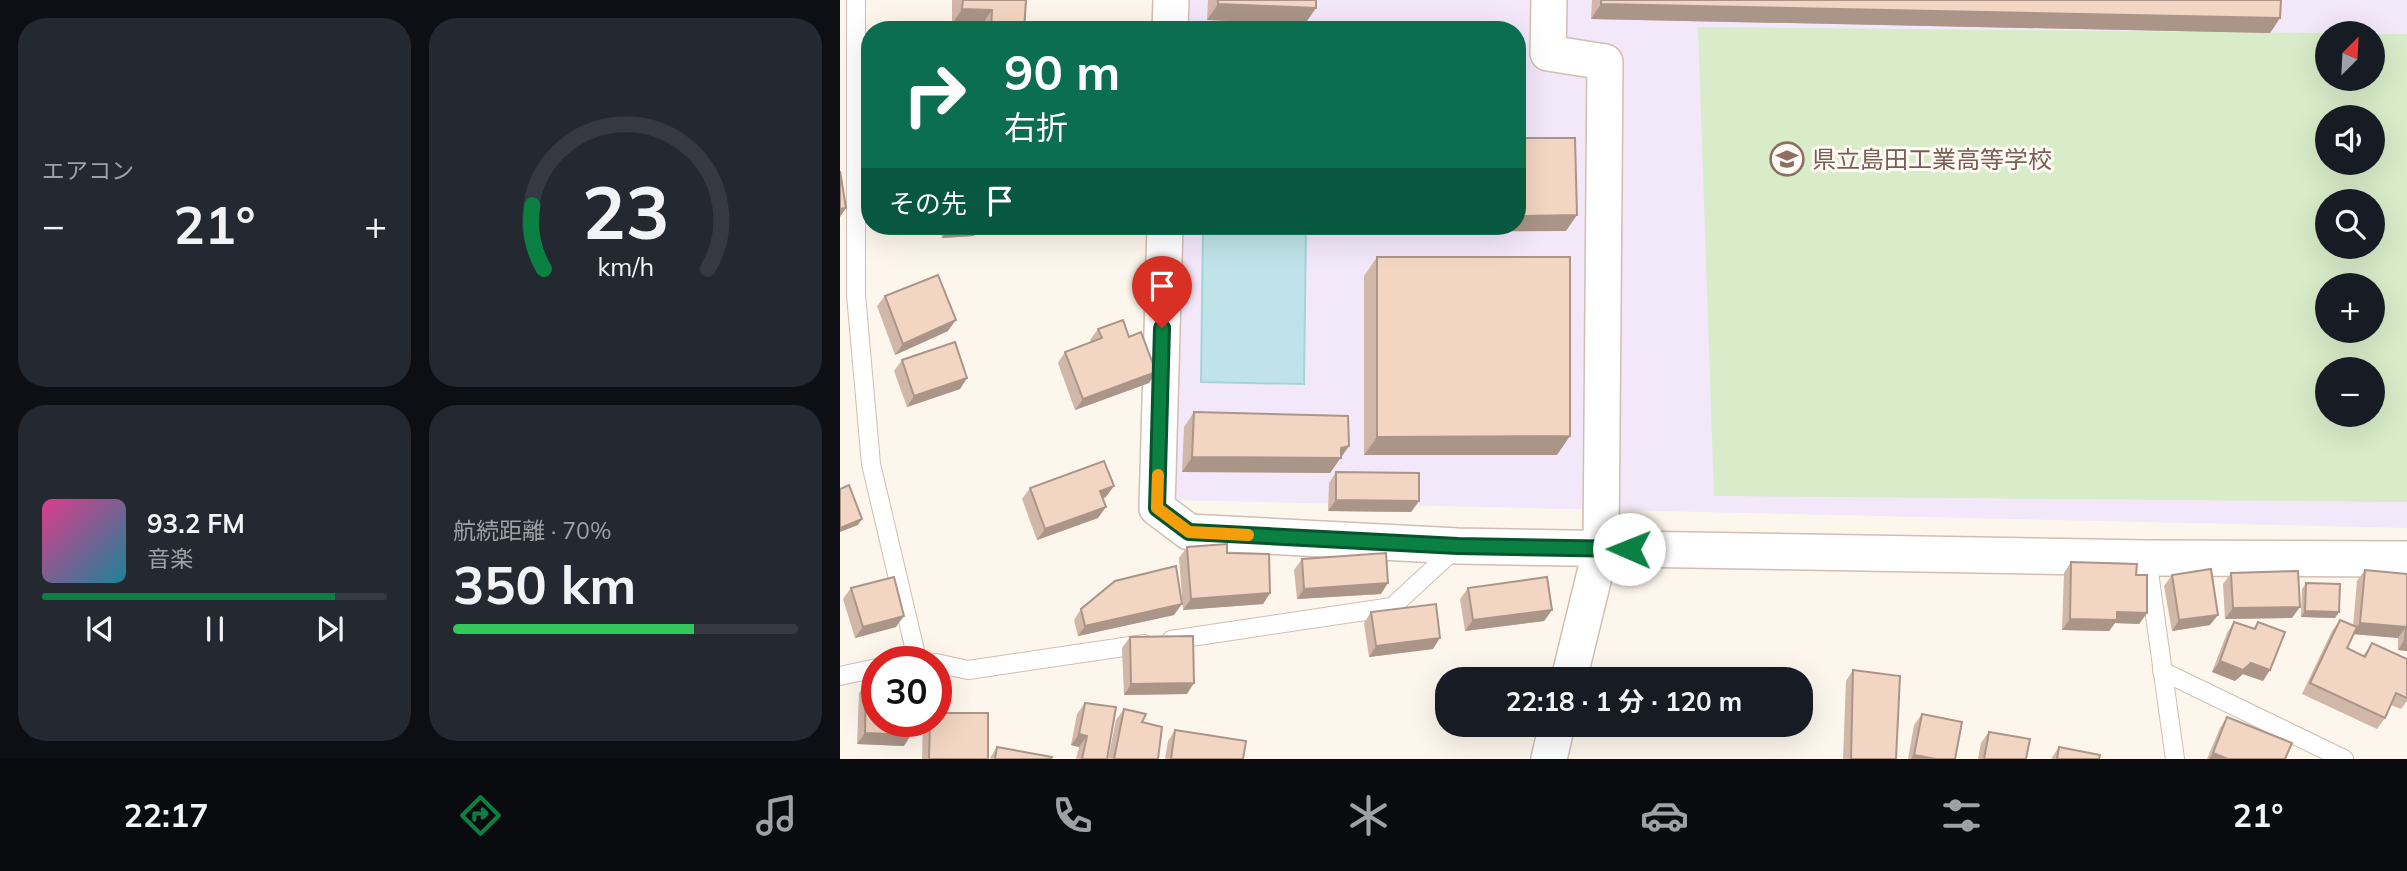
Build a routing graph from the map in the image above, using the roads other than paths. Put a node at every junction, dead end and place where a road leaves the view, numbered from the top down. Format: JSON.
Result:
{"nodes":[{"id":1,"x":856,"y":0,"type":"edge"},
{"id":2,"x":1171,"y":0,"type":"edge"},
{"id":3,"x":1549,"y":0,"type":"edge"},
{"id":4,"x":1170,"y":21,"type":"edge"},
{"id":5,"x":1165,"y":235,"type":"edge"},
{"id":6,"x":848,"y":297,"type":"edge"},
{"id":7,"x":1458,"y":546,"type":"junction"},
{"id":8,"x":1601,"y":548,"type":"junction"},
{"id":9,"x":2147,"y":558,"type":"junction"},
{"id":10,"x":2407,"y":559,"type":"edge"},
{"id":11,"x":914,"y":646,"type":"edge"},
{"id":12,"x":952,"y":666,"type":"edge"},
{"id":13,"x":1572,"y":667,"type":"edge"},
{"id":14,"x":861,"y":671,"type":"edge"},
{"id":15,"x":2162,"y":671,"type":"junction"},
{"id":16,"x":840,"y":676,"type":"edge"},
{"id":17,"x":1554,"y":737,"type":"edge"},
{"id":18,"x":1549,"y":759,"type":"edge"},
{"id":19,"x":2175,"y":759,"type":"edge"},
{"id":20,"x":2344,"y":759,"type":"edge"}],
"edges":[{"from":1,"to":6,"type":"lane"},
{"from":2,"to":4,"type":"street"},
{"from":3,"to":8,"type":"street"},
{"from":5,"to":7,"type":"street"},
{"from":6,"to":11,"type":"lane"},
{"from":7,"to":8,"type":"street"},
{"from":7,"to":12,"type":"lane"},
{"from":8,"to":9,"type":"street"},
{"from":8,"to":13,"type":"street"},
{"from":9,"to":10,"type":"street"},
{"from":9,"to":15,"type":"lane"},
{"from":14,"to":16,"type":"lane"},
{"from":15,"to":19,"type":"lane"},
{"from":15,"to":20,"type":"lane"},
{"from":17,"to":18,"type":"street"}]}
